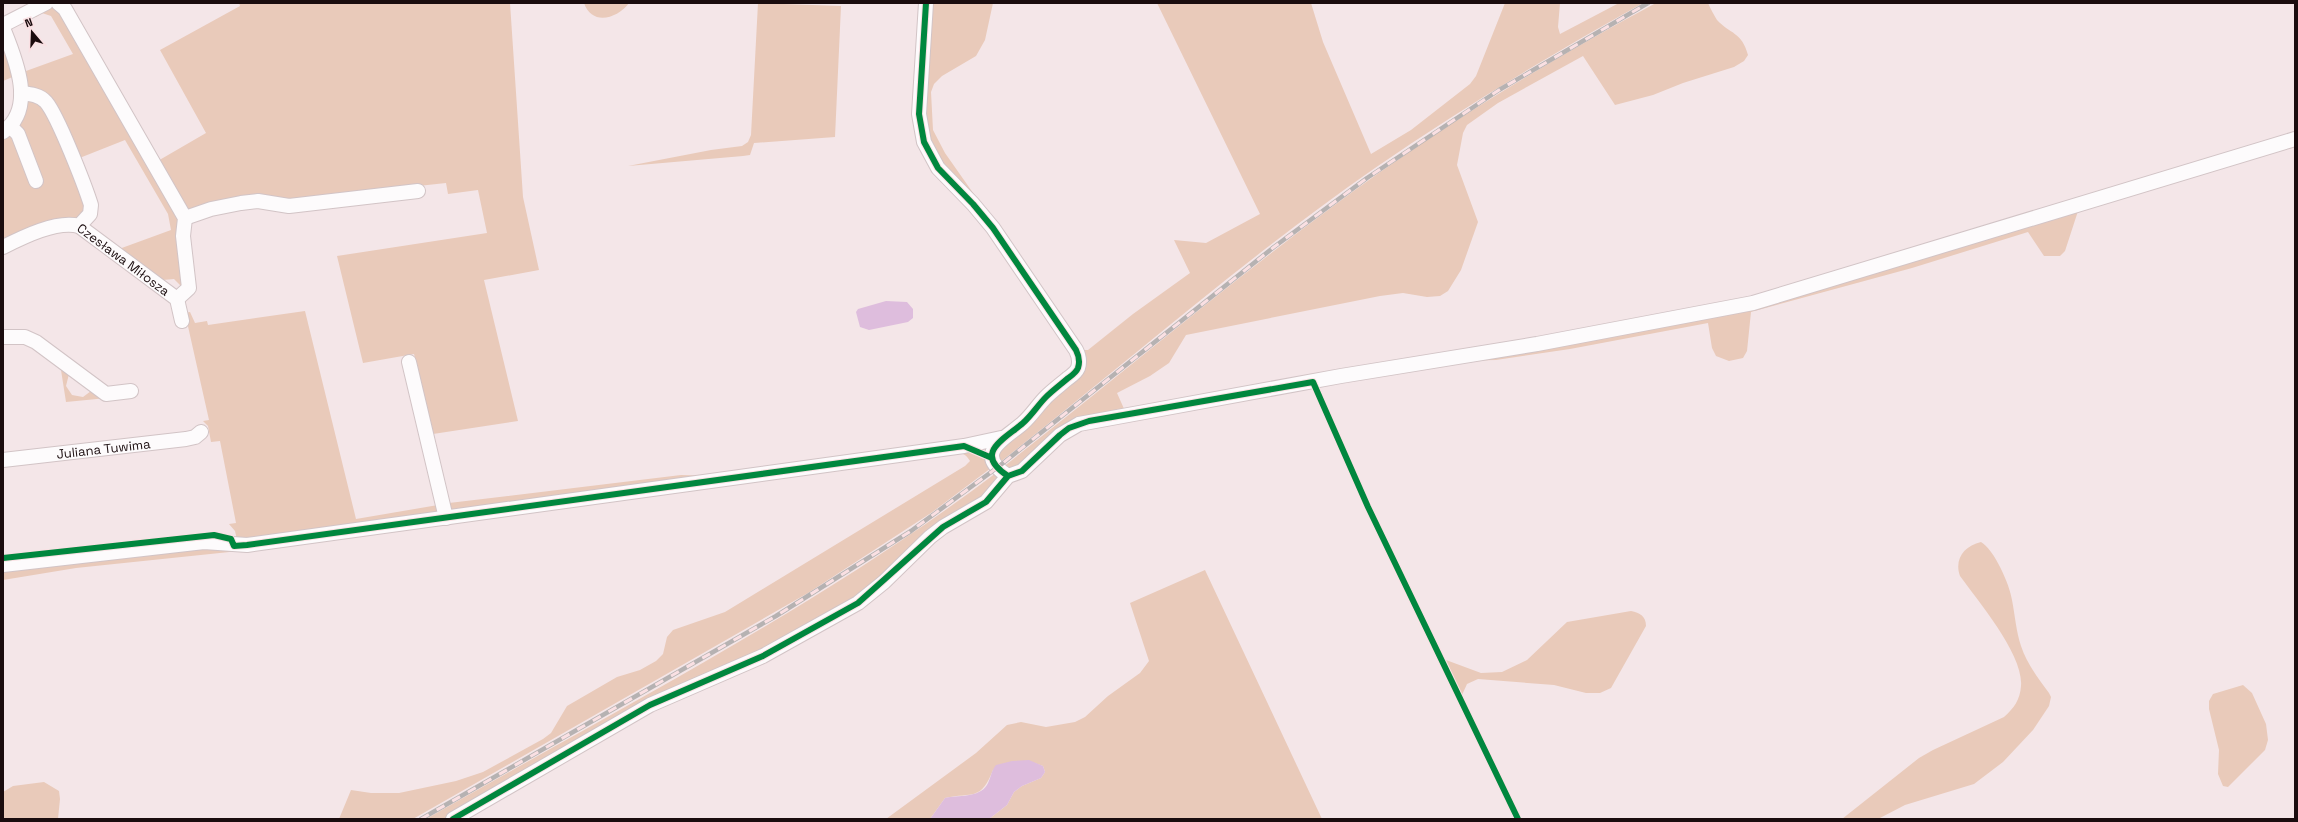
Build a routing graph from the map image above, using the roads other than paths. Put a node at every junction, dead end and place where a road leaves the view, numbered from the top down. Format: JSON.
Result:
{"nodes":[{"id":1,"x":46,"y":3,"type":"edge"},
{"id":2,"x":58,"y":3,"type":"edge"},
{"id":3,"x":926,"y":3,"type":"edge"},
{"id":4,"x":3,"y":25,"type":"edge"},
{"id":5,"x":3,"y":28,"type":"edge"},
{"id":6,"x":21,"y":93,"type":"junction"},
{"id":7,"x":7,"y":129,"type":"edge"},
{"id":8,"x":2295,"y":139,"type":"edge"},
{"id":9,"x":36,"y":181,"type":"dead end"},
{"id":10,"x":418,"y":191,"type":"dead end"},
{"id":11,"x":186,"y":218,"type":"junction"},
{"id":12,"x":79,"y":226,"type":"junction"},
{"id":13,"x":3,"y":247,"type":"edge"},
{"id":14,"x":177,"y":299,"type":"junction"},
{"id":15,"x":182,"y":321,"type":"dead end"},
{"id":16,"x":3,"y":337,"type":"edge"},
{"id":17,"x":409,"y":362,"type":"dead end"},
{"id":18,"x":131,"y":391,"type":"dead end"},
{"id":19,"x":201,"y":432,"type":"dead end"},
{"id":20,"x":1001,"y":438,"type":"junction"},
{"id":21,"x":964,"y":446,"type":"junction"},
{"id":22,"x":992,"y":458,"type":"junction"},
{"id":23,"x":3,"y":460,"type":"edge"},
{"id":24,"x":1008,"y":476,"type":"junction"},
{"id":25,"x":446,"y":518,"type":"junction"},
{"id":26,"x":3,"y":565,"type":"edge"},
{"id":27,"x":453,"y":819,"type":"edge"}],
"edges":[{"from":1,"to":4,"type":"street"},
{"from":2,"to":11,"type":"street"},
{"from":3,"to":20,"type":"street"},
{"from":5,"to":6,"type":"street"},
{"from":6,"to":7,"type":"street"},
{"from":6,"to":12,"type":"street"},
{"from":7,"to":9,"type":"street"},
{"from":8,"to":24,"type":"street"},
{"from":10,"to":11,"type":"street"},
{"from":11,"to":14,"type":"street"},
{"from":12,"to":13,"type":"street","name":"Czesława Miłosza"},
{"from":12,"to":14,"type":"street","name":"Czesława Miłosza"},
{"from":14,"to":15,"type":"street","name":"Czesława Miłosza"},
{"from":16,"to":18,"type":"street"},
{"from":17,"to":25,"type":"street"},
{"from":19,"to":23,"type":"street","name":"Juliana Tuwima"},
{"from":20,"to":21,"type":"street"},
{"from":20,"to":22,"type":"street"},
{"from":21,"to":22,"type":"street"},
{"from":21,"to":25,"type":"street"},
{"from":22,"to":24,"type":"street"},
{"from":24,"to":27,"type":"street"},
{"from":25,"to":26,"type":"street"}]}
